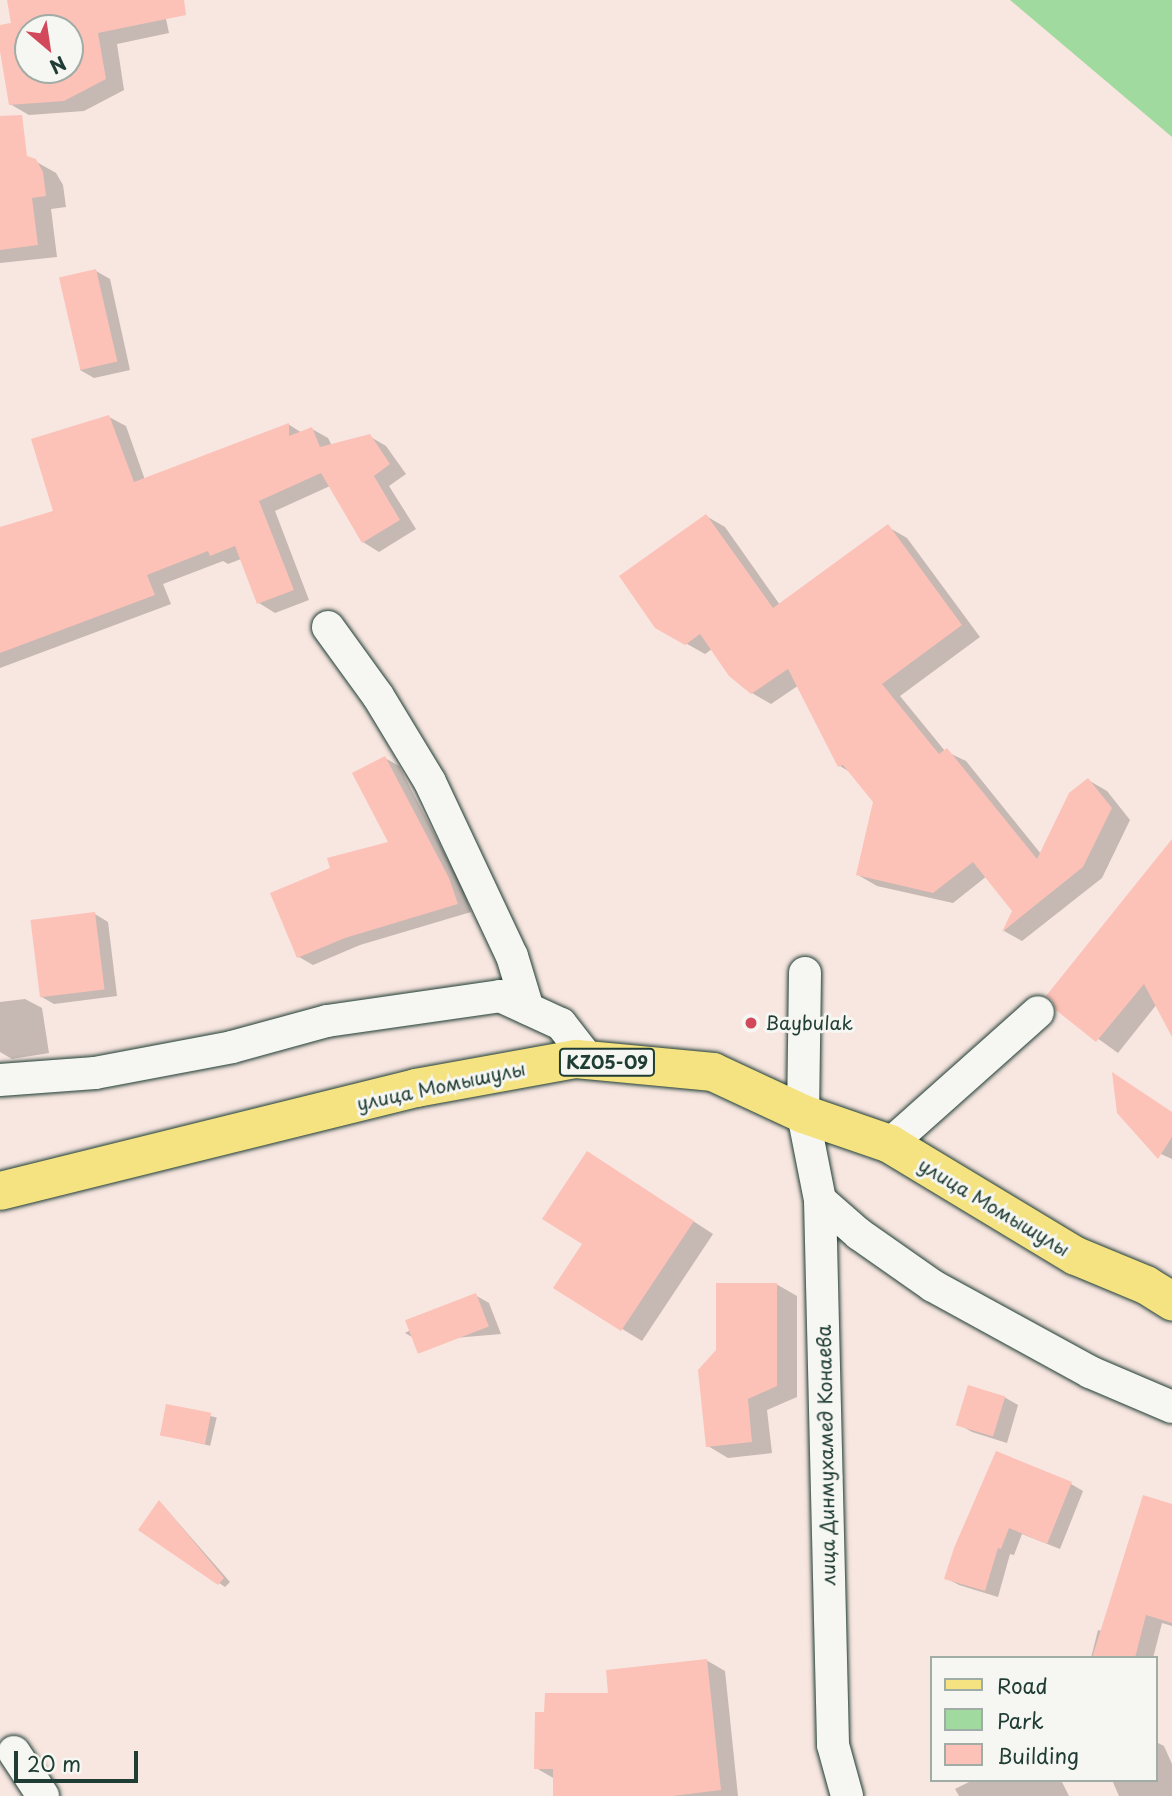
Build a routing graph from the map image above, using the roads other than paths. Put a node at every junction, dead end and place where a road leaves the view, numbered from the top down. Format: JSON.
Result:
{"nodes":[{"id":1,"x":328,"y":627,"type":"dead end"},
{"id":2,"x":805,"y":973,"type":"dead end"},
{"id":3,"x":528,"y":1009,"type":"junction"},
{"id":4,"x":1038,"y":1012,"type":"dead end"},
{"id":5,"x":589,"y":1060,"type":"junction"},
{"id":6,"x":0,"y":1080,"type":"edge"},
{"id":7,"x":803,"y":1114,"type":"junction"},
{"id":8,"x":890,"y":1144,"type":"junction"},
{"id":9,"x":0,"y":1191,"type":"edge"},
{"id":10,"x":820,"y":1200,"type":"junction"},
{"id":11,"x":1172,"y":1301,"type":"edge"},
{"id":12,"x":1172,"y":1407,"type":"edge"},
{"id":13,"x":5,"y":1750,"type":"edge"},
{"id":14,"x":43,"y":1796,"type":"edge"},
{"id":15,"x":847,"y":1796,"type":"edge"}],
"edges":[{"from":1,"to":3,"type":"street"},
{"from":2,"to":7,"type":"street","name":"лица Динмухамед Конаева"},
{"from":3,"to":5,"type":"street"},
{"from":3,"to":6,"type":"street"},
{"from":4,"to":8,"type":"street"},
{"from":5,"to":7,"type":"main road","name":"улица Момышулы","number":"KZ05-09"},
{"from":5,"to":9,"type":"main road","name":"улица Момышулы","number":"KZ05-09"},
{"from":7,"to":8,"type":"main road","name":"улица Момышулы","number":"KZ05-09"},
{"from":7,"to":10,"type":"street","name":"лица Динмухамед Конаева"},
{"from":8,"to":11,"type":"main road","name":"улица Момышулы","number":"KZ05-09"},
{"from":10,"to":12,"type":"street"},
{"from":10,"to":15,"type":"street","name":"лица Динмухамед Конаева"},
{"from":13,"to":14,"type":"street"}]}
